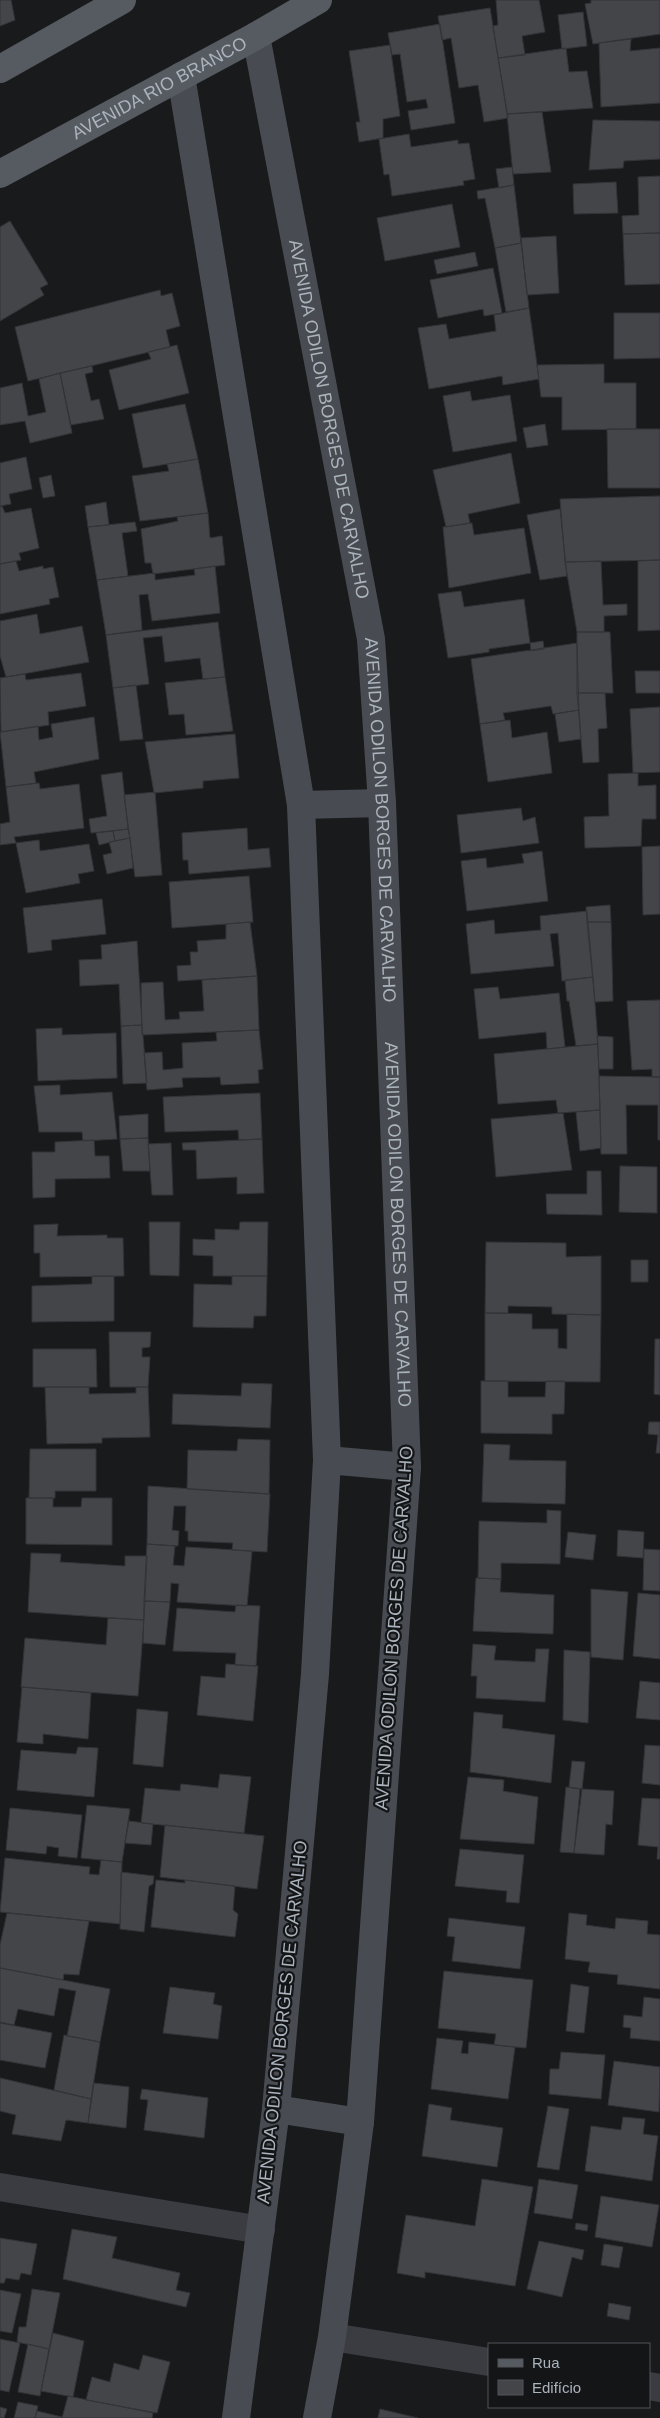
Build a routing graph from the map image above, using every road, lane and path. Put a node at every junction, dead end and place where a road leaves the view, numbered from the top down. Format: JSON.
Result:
{"nodes":[{"id":1,"x":122,"y":0,"type":"edge"},
{"id":2,"x":318,"y":0,"type":"edge"},
{"id":3,"x":256,"y":36,"type":"junction"},
{"id":4,"x":0,"y":69,"type":"edge"},
{"id":5,"x":181,"y":76,"type":"junction"},
{"id":6,"x":0,"y":174,"type":"edge"},
{"id":7,"x":382,"y":803,"type":"junction"},
{"id":8,"x":301,"y":805,"type":"junction"},
{"id":9,"x":326,"y":1460,"type":"junction"},
{"id":10,"x":407,"y":1467,"type":"junction"},
{"id":11,"x":276,"y":2109,"type":"junction"},
{"id":12,"x":360,"y":2122,"type":"junction"},
{"id":13,"x":0,"y":2187,"type":"edge"},
{"id":14,"x":261,"y":2230,"type":"junction"},
{"id":15,"x":332,"y":2337,"type":"junction"},
{"id":16,"x":488,"y":2362,"type":"edge"},
{"id":17,"x":236,"y":2418,"type":"edge"},
{"id":18,"x":317,"y":2418,"type":"edge"}],
"edges":[{"from":1,"to":4,"type":"main road"},
{"from":2,"to":3,"type":"main road","name":"AVENIDA RIO BRANCO"},
{"from":3,"to":5,"type":"main road","name":"AVENIDA RIO BRANCO"},
{"from":3,"to":7,"type":"street","name":"AVENIDA ODILON BORGES DE CARVALHO"},
{"from":5,"to":6,"type":"main road","name":"AVENIDA RIO BRANCO"},
{"from":5,"to":8,"type":"street","name":"AVENIDA ODILON BORGES DE CARVALHO"},
{"from":7,"to":8,"type":"street"},
{"from":7,"to":10,"type":"street","name":"AVENIDA ODILON BORGES DE CARVALHO"},
{"from":8,"to":9,"type":"street","name":"AVENIDA ODILON BORGES DE CARVALHO"},
{"from":9,"to":10,"type":"street"},
{"from":9,"to":11,"type":"street","name":"AVENIDA ODILON BORGES DE CARVALHO"},
{"from":10,"to":12,"type":"street","name":"AVENIDA ODILON BORGES DE CARVALHO"},
{"from":11,"to":12,"type":"street"},
{"from":11,"to":14,"type":"street","name":"AVENIDA ODILON BORGES DE CARVALHO"},
{"from":12,"to":15,"type":"street","name":"AVENIDA ODILON BORGES DE CARVALHO"},
{"from":13,"to":14,"type":"street"},
{"from":14,"to":17,"type":"street","name":"AVENIDA ODILON BORGES DE CARVALHO"},
{"from":15,"to":16,"type":"street"},
{"from":15,"to":18,"type":"street","name":"AVENIDA ODILON BORGES DE CARVALHO"}]}
